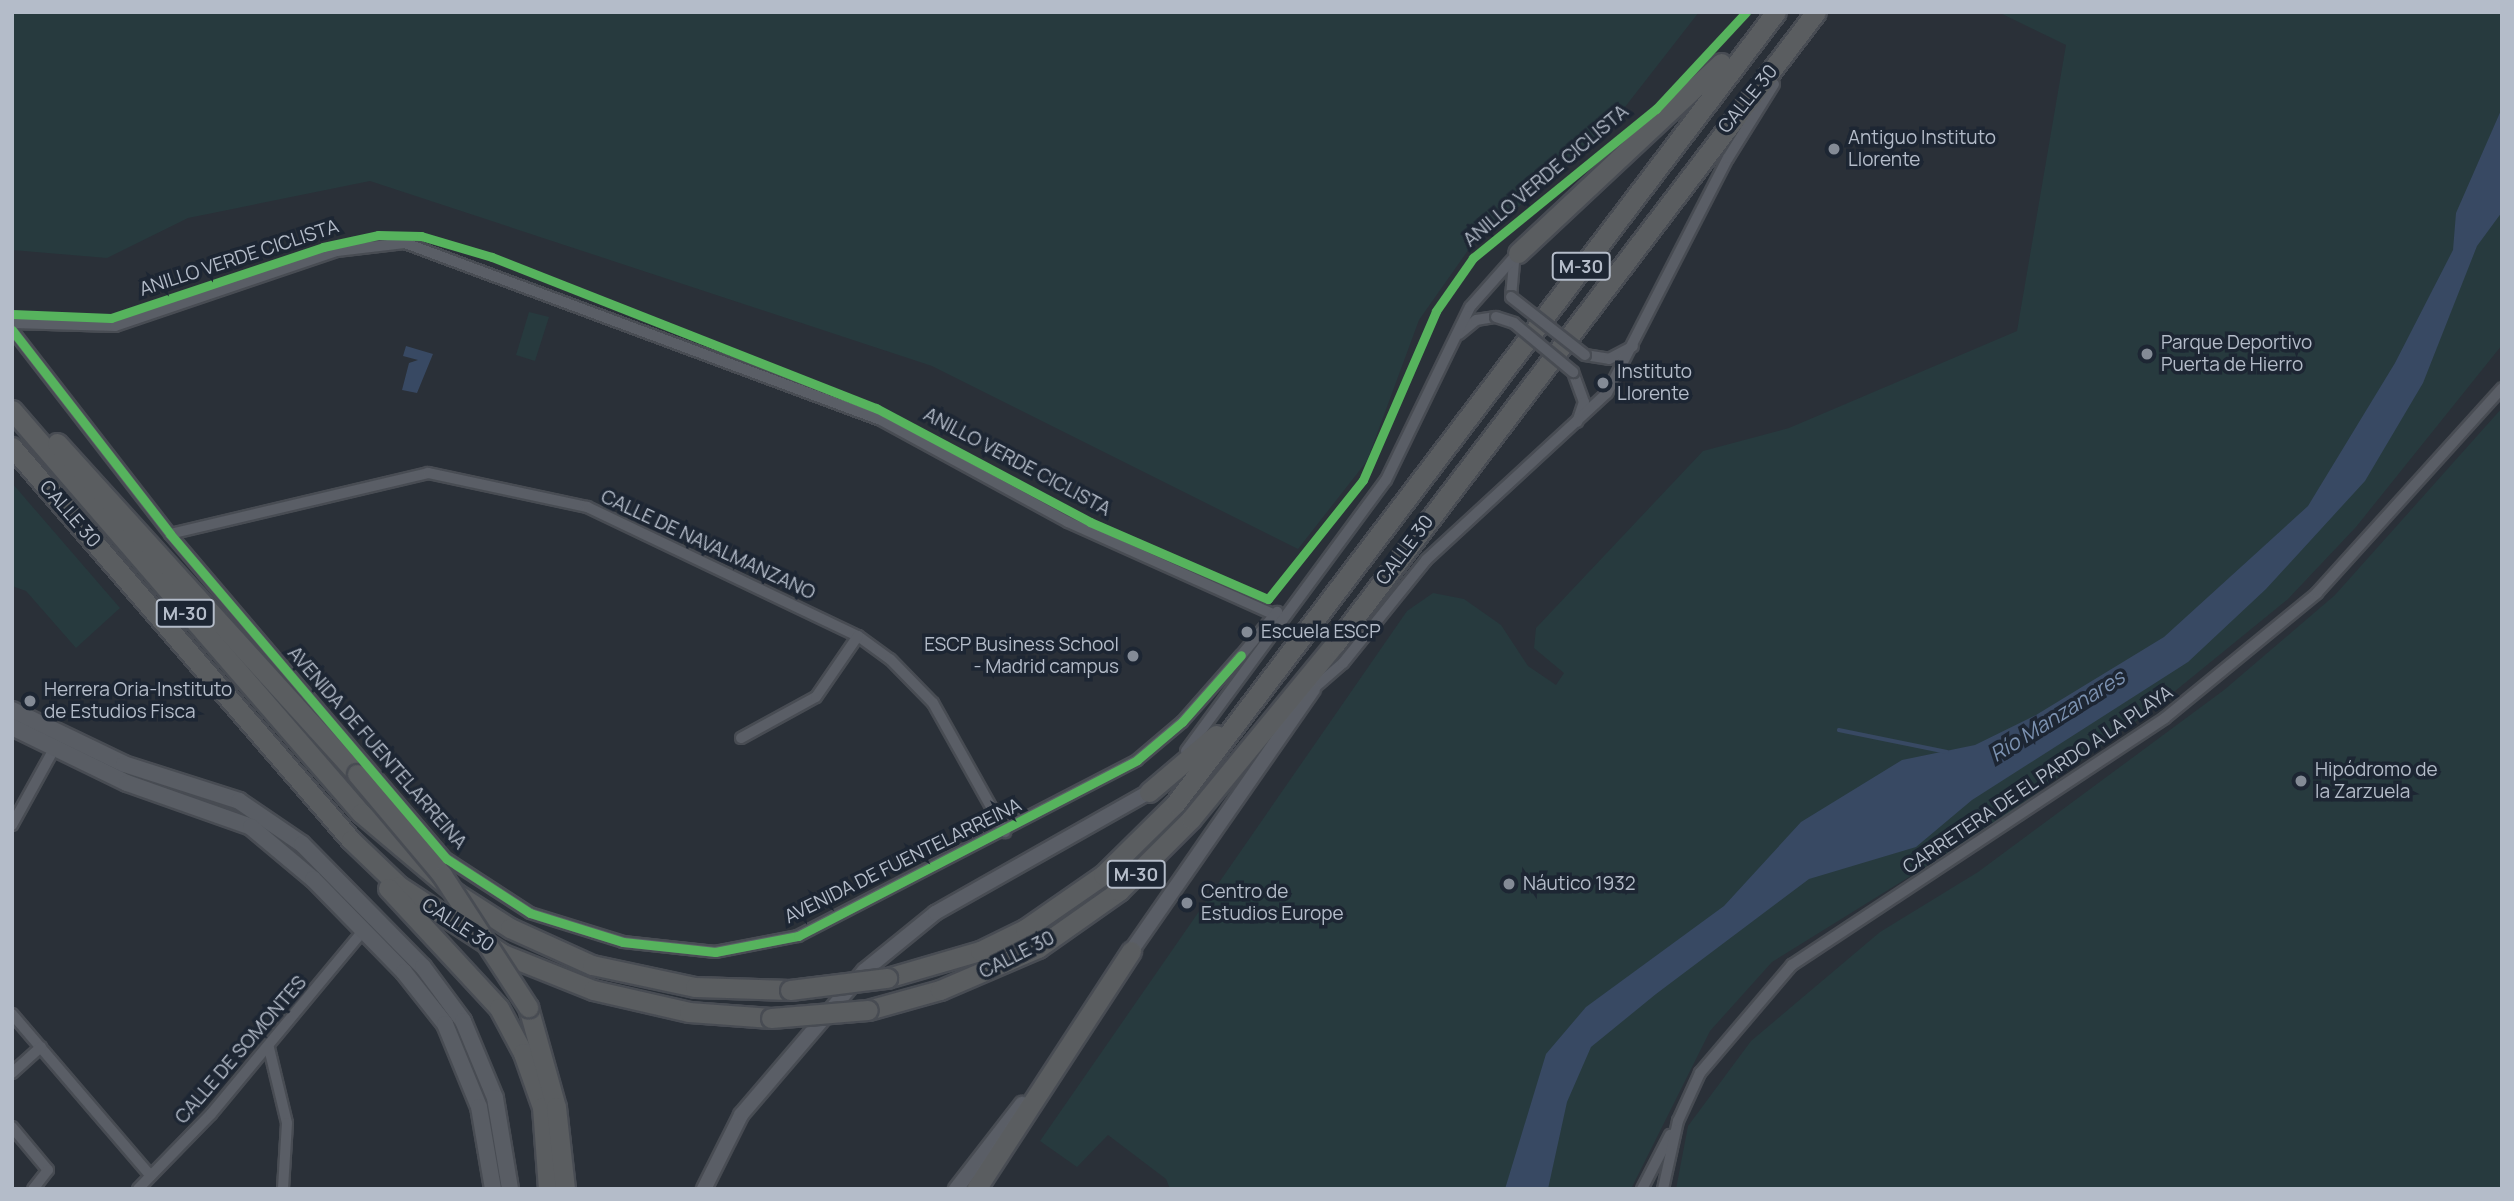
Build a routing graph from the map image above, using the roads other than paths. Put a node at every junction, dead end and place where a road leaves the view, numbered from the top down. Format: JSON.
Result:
{"nodes":[{"id":1,"x":1761,"y":12,"type":"edge"},
{"id":2,"x":1776,"y":12,"type":"edge"},
{"id":3,"x":1816,"y":12,"type":"edge"},
{"id":4,"x":1798,"y":35,"type":"junction"},
{"id":5,"x":1774,"y":84,"type":"joint"},
{"id":6,"x":1518,"y":253,"type":"junction"},
{"id":7,"x":12,"y":323,"type":"edge"},
{"id":8,"x":27,"y":325,"type":"junction"},
{"id":9,"x":12,"y":330,"type":"edge"},
{"id":10,"x":1636,"y":344,"type":"junction"},
{"id":11,"x":28,"y":350,"type":"junction"},
{"id":12,"x":1445,"y":351,"type":"junction"},
{"id":13,"x":2502,"y":388,"type":"edge"},
{"id":14,"x":12,"y":396,"type":"edge"},
{"id":15,"x":12,"y":410,"type":"edge"},
{"id":16,"x":1570,"y":433,"type":"junction"},
{"id":17,"x":12,"y":447,"type":"edge"},
{"id":18,"x":170,"y":534,"type":"junction"},
{"id":19,"x":1297,"y":598,"type":"junction"},
{"id":20,"x":1240,"y":602,"type":"junction"},
{"id":21,"x":1273,"y":614,"type":"junction"},
{"id":22,"x":1261,"y":626,"type":"junction"},
{"id":23,"x":858,"y":636,"type":"junction"},
{"id":24,"x":1335,"y":644,"type":"junction"},
{"id":25,"x":1241,"y":655,"type":"junction"},
{"id":26,"x":1313,"y":689,"type":"junction"},
{"id":27,"x":12,"y":710,"type":"edge"},
{"id":28,"x":1235,"y":719,"type":"junction"},
{"id":29,"x":12,"y":727,"type":"edge"},
{"id":30,"x":1203,"y":730,"type":"junction"},
{"id":31,"x":741,"y":738,"type":"dead end"},
{"id":32,"x":55,"y":747,"type":"junction"},
{"id":33,"x":1149,"y":792,"type":"junction"},
{"id":34,"x":12,"y":825,"type":"edge"},
{"id":35,"x":1005,"y":832,"type":"junction"},
{"id":36,"x":365,"y":856,"type":"junction"},
{"id":37,"x":364,"y":930,"type":"junction"},
{"id":38,"x":1132,"y":951,"type":"junction"},
{"id":39,"x":12,"y":1014,"type":"edge"},
{"id":40,"x":41,"y":1047,"type":"junction"},
{"id":41,"x":269,"y":1048,"type":"junction"},
{"id":42,"x":12,"y":1073,"type":"edge"},
{"id":43,"x":1678,"y":1121,"type":"junction"},
{"id":44,"x":12,"y":1127,"type":"edge"},
{"id":45,"x":556,"y":1162,"type":"junction"},
{"id":46,"x":151,"y":1176,"type":"junction"},
{"id":47,"x":707,"y":1186,"type":"edge"},
{"id":48,"x":33,"y":1189,"type":"edge"},
{"id":49,"x":138,"y":1189,"type":"edge"},
{"id":50,"x":283,"y":1189,"type":"edge"},
{"id":51,"x":493,"y":1189,"type":"edge"},
{"id":52,"x":510,"y":1189,"type":"edge"},
{"id":53,"x":548,"y":1189,"type":"edge"},
{"id":54,"x":565,"y":1189,"type":"edge"},
{"id":55,"x":956,"y":1189,"type":"edge"},
{"id":56,"x":976,"y":1189,"type":"edge"},
{"id":57,"x":1642,"y":1189,"type":"edge"},
{"id":58,"x":1663,"y":1189,"type":"edge"}],
"edges":[{"from":1,"to":6,"type":"highway"},
{"from":2,"to":28,"type":"highway","name":"CALLE 30","number":"M-30"},
{"from":3,"to":4,"type":"highway","name":"CALLE 30","number":"M-30"},
{"from":4,"to":5,"type":"highway"},
{"from":4,"to":24,"type":"highway","name":"CALLE 30","number":"M-30"},
{"from":5,"to":10,"type":"street"},
{"from":6,"to":10,"type":"street","bridge":true},
{"from":6,"to":12,"type":"street"},
{"from":7,"to":8,"type":"street"},
{"from":8,"to":11,"type":"street"},
{"from":8,"to":20,"type":"street"},
{"from":9,"to":11,"type":"street","name":"AVENIDA DE FUENTELARREINA"},
{"from":10,"to":16,"type":"street"},
{"from":11,"to":18,"type":"street","name":"AVENIDA DE FUENTELARREINA"},
{"from":12,"to":16,"type":"street","bridge":true},
{"from":12,"to":19,"type":"street"},
{"from":13,"to":43,"type":"street","name":"CARRETERA DE EL PARDO A LA PLAYA"},
{"from":14,"to":45,"type":"highway","bridge":true},
{"from":15,"to":28,"type":"highway","name":"CALLE 30","number":"M-30","bridge":true},
{"from":16,"to":26,"type":"street"},
{"from":17,"to":36,"type":"highway","name":"CALLE 30","number":"M-30"},
{"from":18,"to":23,"type":"street","name":"CALLE DE NAVALMANZANO"},
{"from":18,"to":35,"type":"street","name":"AVENIDA DE FUENTELARREINA"},
{"from":19,"to":21,"type":"street","name":"AVENIDA DE FUENTELARREINA"},
{"from":19,"to":30,"type":"street"},
{"from":20,"to":21,"type":"street"},
{"from":20,"to":22,"type":"street"},
{"from":21,"to":22,"type":"street","name":"AVENIDA DE FUENTELARREINA"},
{"from":22,"to":25,"type":"street","name":"AVENIDA DE FUENTELARREINA"},
{"from":23,"to":31,"type":"street"},
{"from":23,"to":35,"type":"street","name":"CALLE DE NAVALMANZANO"},
{"from":24,"to":26,"type":"highway"},
{"from":24,"to":36,"type":"highway","name":"CALLE 30","number":"M-30","bridge":true},
{"from":25,"to":30,"type":"street","name":"AVENIDA DE FUENTELARREINA"},
{"from":25,"to":35,"type":"street","name":"AVENIDA DE FUENTELARREINA"},
{"from":26,"to":38,"type":"street"},
{"from":27,"to":52,"type":"main road"},
{"from":28,"to":33,"type":"highway"},
{"from":29,"to":32,"type":"main road"},
{"from":30,"to":33,"type":"street"},
{"from":32,"to":34,"type":"street"},
{"from":32,"to":37,"type":"main road"},
{"from":33,"to":47,"type":"street"},
{"from":36,"to":45,"type":"highway"},
{"from":37,"to":41,"type":"street","name":"CALLE DE SOMONTES"},
{"from":37,"to":51,"type":"main road"},
{"from":38,"to":55,"type":"street"},
{"from":38,"to":56,"type":"highway"},
{"from":39,"to":40,"type":"street"},
{"from":40,"to":42,"type":"street"},
{"from":40,"to":46,"type":"street"},
{"from":41,"to":46,"type":"street","name":"CALLE DE SOMONTES"},
{"from":41,"to":50,"type":"street"},
{"from":43,"to":57,"type":"street"},
{"from":43,"to":58,"type":"street","name":"CARRETERA DE EL PARDO A LA PLAYA"},
{"from":44,"to":48,"type":"street"},
{"from":45,"to":53,"type":"highway"},
{"from":45,"to":54,"type":"highway"},
{"from":46,"to":49,"type":"street","name":"CALLE DE SOMONTES"}]}
